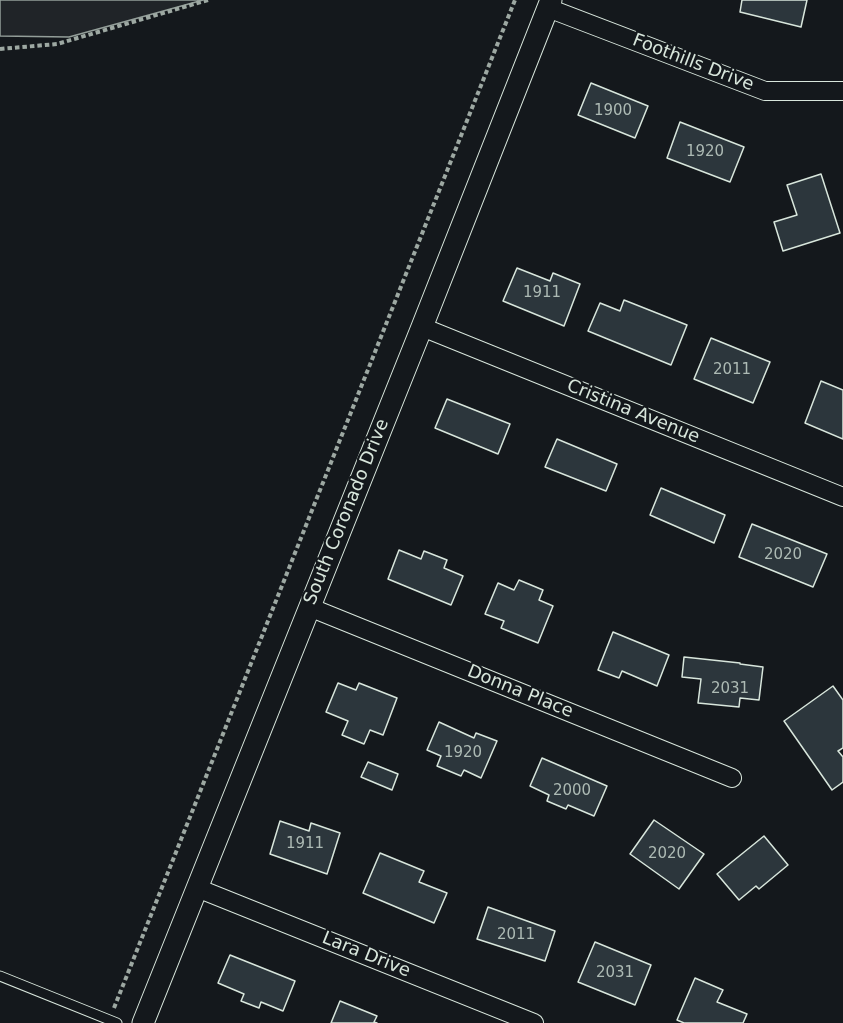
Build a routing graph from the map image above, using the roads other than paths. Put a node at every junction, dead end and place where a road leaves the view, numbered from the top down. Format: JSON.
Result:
{"nodes":[{"id":1,"x":550,"y":4,"type":"edge"},
{"id":2,"x":843,"y":91,"type":"edge"},
{"id":3,"x":422,"y":327,"type":"junction"},
{"id":4,"x":843,"y":497,"type":"edge"},
{"id":5,"x":309,"y":607,"type":"junction"},
{"id":6,"x":732,"y":778,"type":"dead end"},
{"id":7,"x":197,"y":888,"type":"junction"},
{"id":8,"x":0,"y":976,"type":"edge"},
{"id":9,"x":117,"y":1023,"type":"edge"},
{"id":10,"x":143,"y":1023,"type":"edge"},
{"id":11,"x":534,"y":1023,"type":"edge"}],
"edges":[{"from":1,"to":2,"type":"street","name":"Foothills Drive"},
{"from":1,"to":3,"type":"street","name":"South Coronado Drive"},
{"from":3,"to":4,"type":"street","name":"Cristina Avenue"},
{"from":3,"to":5,"type":"street","name":"South Coronado Drive"},
{"from":5,"to":6,"type":"street","name":"Donna Place"},
{"from":5,"to":7,"type":"street","name":"South Coronado Drive"},
{"from":7,"to":10,"type":"street","name":"South Coronado Drive"},
{"from":7,"to":11,"type":"street","name":"Lara Drive"},
{"from":8,"to":9,"type":"lane"}]}
